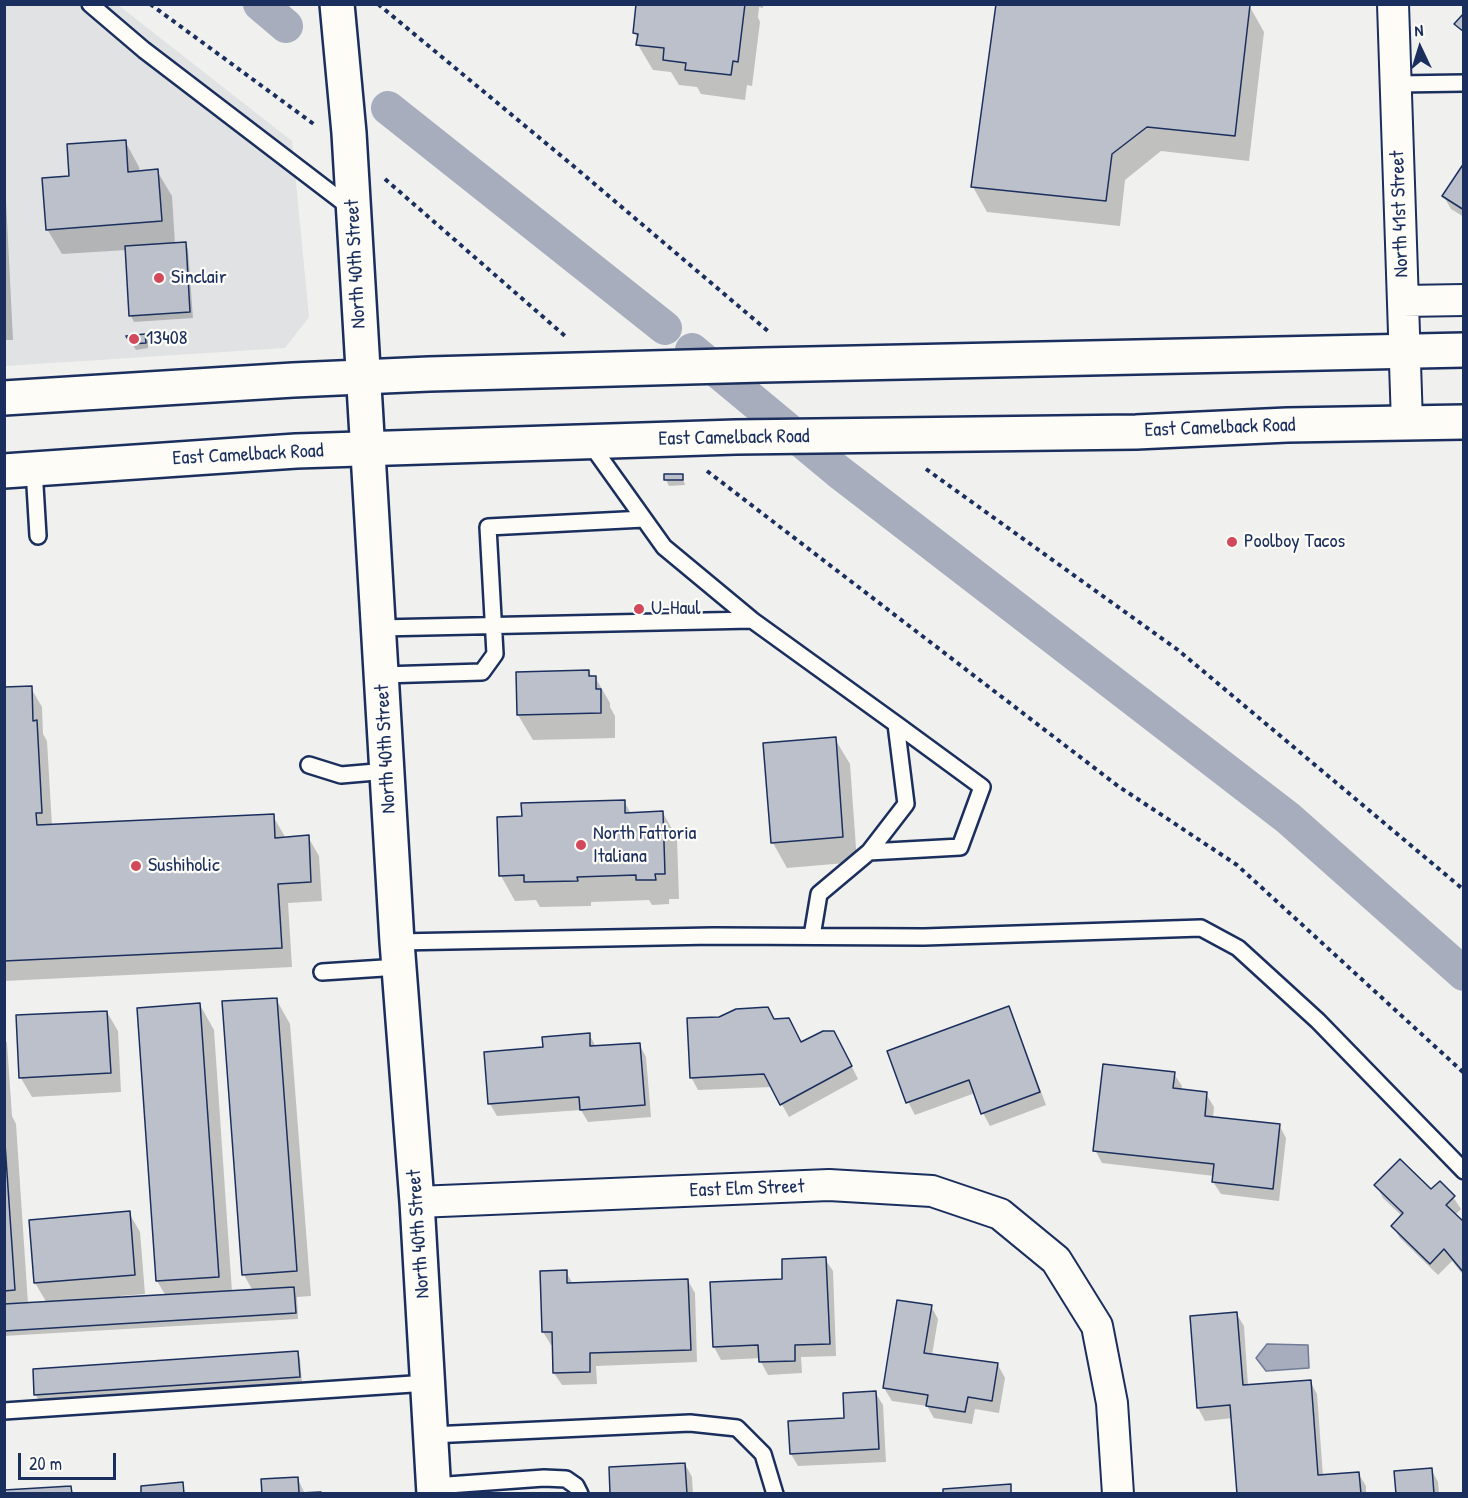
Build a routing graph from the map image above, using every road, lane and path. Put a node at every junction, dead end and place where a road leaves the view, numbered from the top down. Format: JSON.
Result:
{"nodes":[{"id":1,"x":90,"y":4,"type":"edge"},
{"id":2,"x":150,"y":4,"type":"edge"},
{"id":3,"x":337,"y":4,"type":"edge"},
{"id":4,"x":378,"y":4,"type":"edge"},
{"id":5,"x":1393,"y":4,"type":"edge"},
{"id":6,"x":1464,"y":83,"type":"edge"},
{"id":7,"x":1397,"y":84,"type":"junction"},
{"id":8,"x":291,"y":107,"type":"dead end"},
{"id":9,"x":397,"y":188,"type":"dead end"},
{"id":10,"x":353,"y":210,"type":"junction"},
{"id":11,"x":1464,"y":300,"type":"edge"},
{"id":12,"x":1403,"y":301,"type":"junction"},
{"id":13,"x":564,"y":336,"type":"dead end"},
{"id":14,"x":767,"y":350,"type":"junction"},
{"id":15,"x":1464,"y":350,"type":"edge"},
{"id":16,"x":1405,"y":351,"type":"junction"},
{"id":17,"x":362,"y":377,"type":"junction"},
{"id":18,"x":4,"y":398,"type":"edge"},
{"id":19,"x":1464,"y":422,"type":"edge"},
{"id":20,"x":1407,"y":423,"type":"junction"},
{"id":21,"x":589,"y":442,"type":"junction"},
{"id":22,"x":368,"y":449,"type":"junction"},
{"id":23,"x":919,"y":464,"type":"dead end"},
{"id":24,"x":19,"y":470,"type":"edge"},
{"id":25,"x":708,"y":472,"type":"dead end"},
{"id":26,"x":644,"y":519,"type":"junction"},
{"id":27,"x":38,"y":536,"type":"dead end"},
{"id":28,"x":752,"y":620,"type":"junction"},
{"id":29,"x":493,"y":626,"type":"junction"},
{"id":30,"x":379,"y":628,"type":"junction"},
{"id":31,"x":382,"y":675,"type":"junction"},
{"id":32,"x":896,"y":724,"type":"junction"},
{"id":33,"x":309,"y":765,"type":"dead end"},
{"id":34,"x":387,"y":771,"type":"junction"},
{"id":35,"x":869,"y":852,"type":"junction"},
{"id":36,"x":1464,"y":890,"type":"edge"},
{"id":37,"x":812,"y":936,"type":"junction"},
{"id":38,"x":398,"y":954,"type":"junction"},
{"id":39,"x":322,"y":972,"type":"dead end"},
{"id":40,"x":1464,"y":1073,"type":"edge"},
{"id":41,"x":1464,"y":1171,"type":"edge"},
{"id":42,"x":417,"y":1202,"type":"junction"},
{"id":43,"x":428,"y":1383,"type":"junction"},
{"id":44,"x":4,"y":1411,"type":"edge"},
{"id":45,"x":431,"y":1436,"type":"junction"},
{"id":46,"x":434,"y":1490,"type":"edge"},
{"id":47,"x":580,"y":1494,"type":"edge"},
{"id":48,"x":775,"y":1494,"type":"edge"},
{"id":49,"x":1118,"y":1494,"type":"edge"}],
"edges":[{"from":1,"to":10,"type":"lane"},
{"from":2,"to":8,"type":"path"},
{"from":3,"to":10,"type":"main road","name":"North 40th Street"},
{"from":4,"to":14,"type":"path"},
{"from":5,"to":7,"type":"street","name":"North 41st Street"},
{"from":6,"to":7,"type":"lane"},
{"from":7,"to":12,"type":"street","name":"North 41st Street"},
{"from":9,"to":13,"type":"path"},
{"from":10,"to":17,"type":"main road","name":"North 40th Street"},
{"from":11,"to":12,"type":"street"},
{"from":12,"to":16,"type":"street","name":"North 41st Street"},
{"from":14,"to":16,"type":"main road"},
{"from":14,"to":17,"type":"main road"},
{"from":15,"to":16,"type":"main road"},
{"from":16,"to":20,"type":"street","name":"North 41st Street"},
{"from":17,"to":18,"type":"main road"},
{"from":17,"to":22,"type":"main road","name":"North 40th Street"},
{"from":19,"to":20,"type":"main road","name":"East Camelback Road"},
{"from":20,"to":21,"type":"main road","name":"East Camelback Road"},
{"from":21,"to":22,"type":"main road","name":"East Camelback Road"},
{"from":21,"to":26,"type":"lane"},
{"from":22,"to":24,"type":"main road","name":"East Camelback Road"},
{"from":22,"to":30,"type":"main road","name":"North 40th Street"},
{"from":23,"to":36,"type":"path"},
{"from":24,"to":27,"type":"lane"},
{"from":25,"to":40,"type":"path"},
{"from":26,"to":28,"type":"lane"},
{"from":26,"to":29,"type":"lane"},
{"from":28,"to":29,"type":"lane"},
{"from":28,"to":32,"type":"lane"},
{"from":29,"to":30,"type":"lane"},
{"from":29,"to":31,"type":"lane"},
{"from":30,"to":31,"type":"main road","name":"North 40th Street"},
{"from":31,"to":34,"type":"main road","name":"North 40th Street"},
{"from":32,"to":35,"type":"lane"},
{"from":32,"to":35,"type":"lane"},
{"from":33,"to":34,"type":"lane"},
{"from":34,"to":38,"type":"main road","name":"North 40th Street"},
{"from":35,"to":37,"type":"lane"},
{"from":37,"to":38,"type":"lane"},
{"from":37,"to":41,"type":"lane"},
{"from":38,"to":39,"type":"lane"},
{"from":38,"to":42,"type":"main road","name":"North 40th Street"},
{"from":42,"to":43,"type":"main road","name":"North 40th Street"},
{"from":42,"to":49,"type":"street","name":"East Elm Street"},
{"from":43,"to":44,"type":"lane"},
{"from":43,"to":45,"type":"main road","name":"North 40th Street"},
{"from":45,"to":46,"type":"main road","name":"North 40th Street"},
{"from":45,"to":48,"type":"lane"},
{"from":46,"to":47,"type":"lane"}]}
